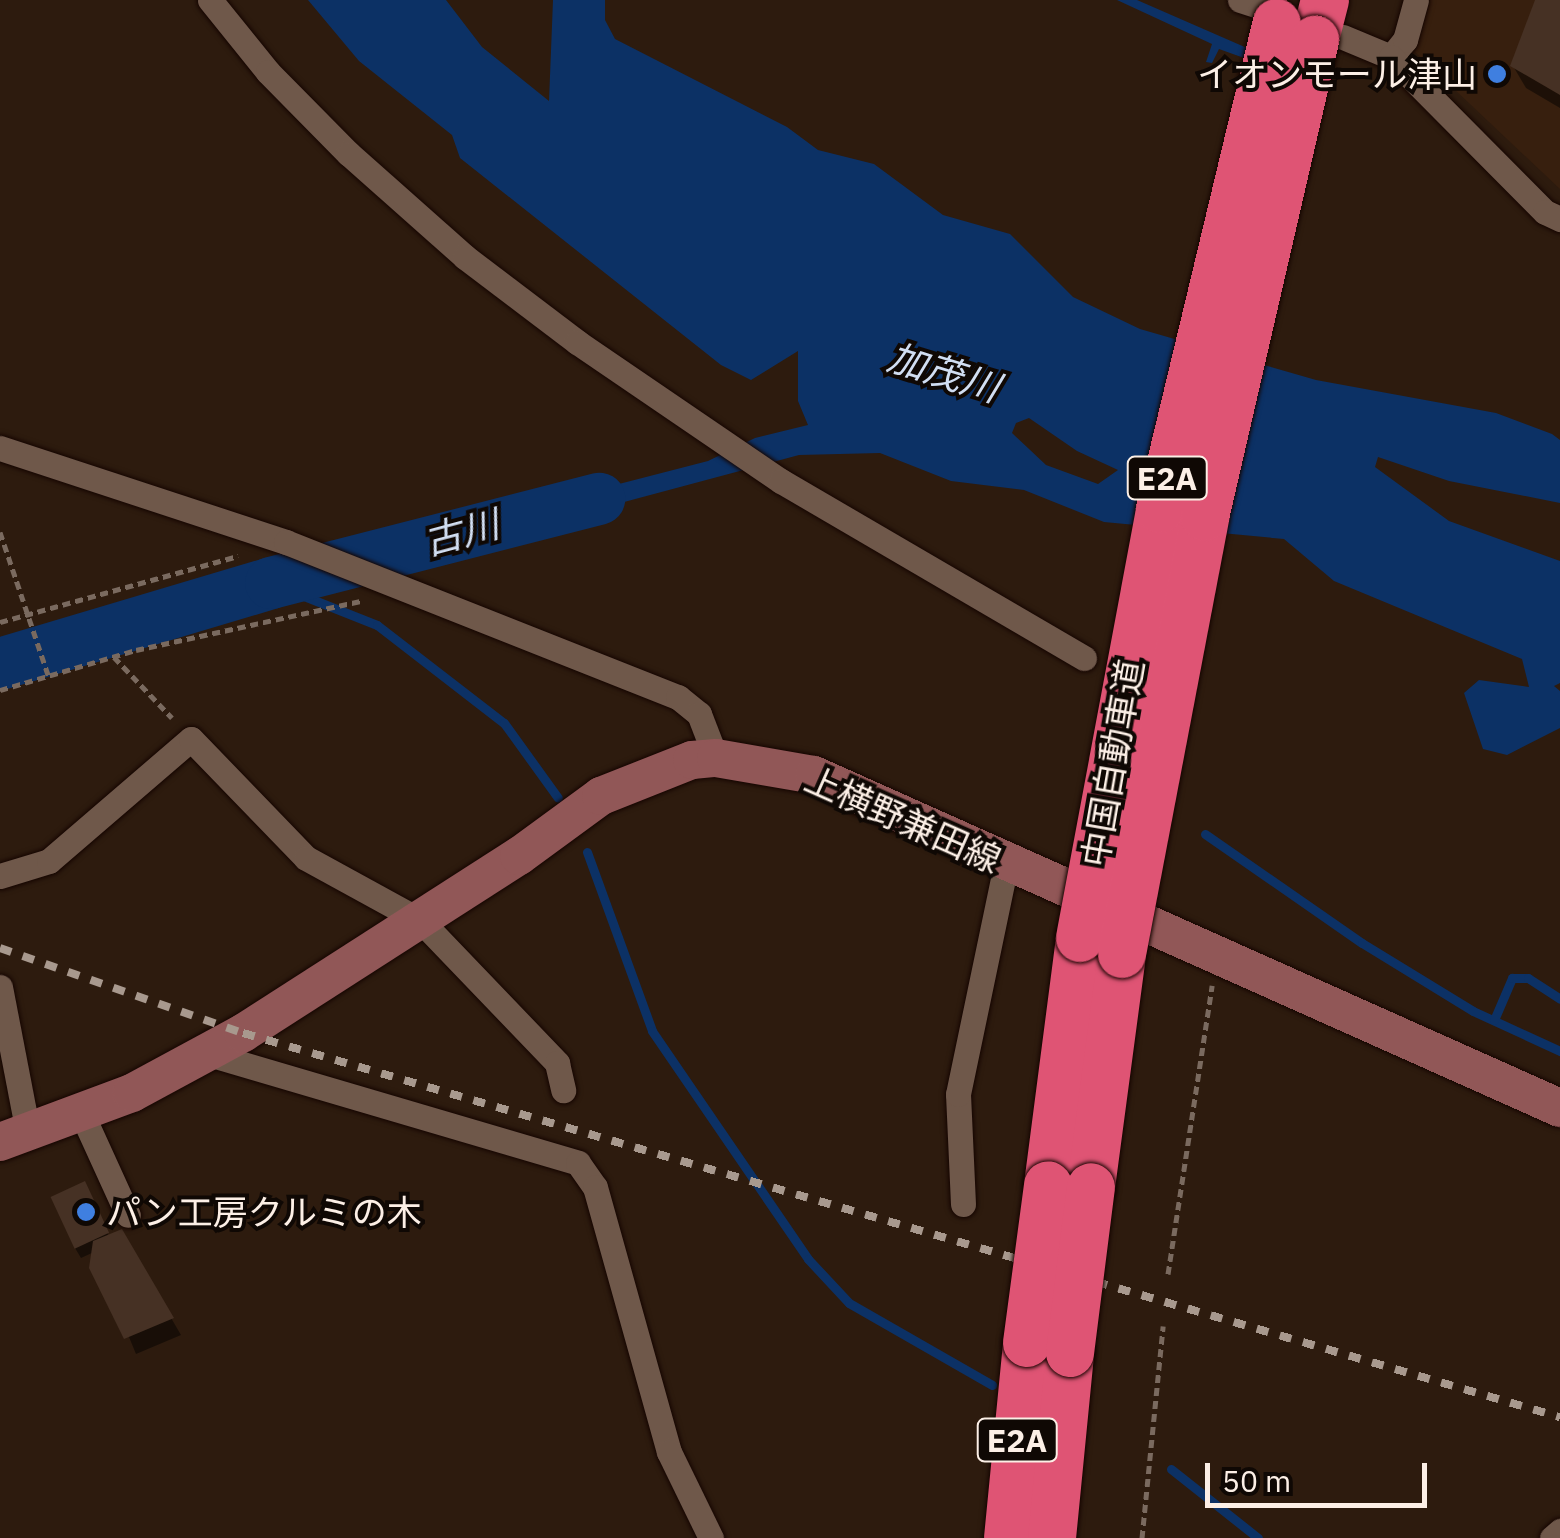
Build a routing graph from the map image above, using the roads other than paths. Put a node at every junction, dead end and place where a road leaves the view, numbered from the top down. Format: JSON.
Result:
{"nodes":[{"id":1,"x":210,"y":0,"type":"edge"},
{"id":2,"x":1416,"y":0,"type":"edge"},
{"id":3,"x":1291,"y":15,"type":"edge"},
{"id":4,"x":1391,"y":58,"type":"junction"},
{"id":5,"x":1560,"y":219,"type":"edge"},
{"id":6,"x":0,"y":448,"type":"edge"},
{"id":7,"x":1084,"y":658,"type":"dead end"},
{"id":8,"x":716,"y":758,"type":"junction"},
{"id":9,"x":1006,"y":864,"type":"junction"},
{"id":10,"x":0,"y":876,"type":"edge"},
{"id":11,"x":421,"y":921,"type":"junction"},
{"id":12,"x":0,"y":986,"type":"edge"},
{"id":13,"x":202,"y":1052,"type":"junction"},
{"id":14,"x":563,"y":1090,"type":"dead end"},
{"id":15,"x":1560,"y":1108,"type":"edge"},
{"id":16,"x":81,"y":1112,"type":"junction"},
{"id":17,"x":14,"y":1137,"type":"edge"},
{"id":18,"x":963,"y":1204,"type":"dead end"},
{"id":19,"x":128,"y":1216,"type":"dead end"},
{"id":20,"x":1049,"y":1348,"type":"junction"},
{"id":21,"x":1560,"y":1530,"type":"edge"},
{"id":22,"x":711,"y":1538,"type":"edge"},
{"id":23,"x":1008,"y":1538,"type":"edge"},
{"id":24,"x":1052,"y":1538,"type":"edge"},
{"id":25,"x":1552,"y":1538,"type":"edge"}],
"edges":[{"from":1,"to":7,"type":"street"},
{"from":2,"to":4,"type":"street"},
{"from":3,"to":4,"type":"street"},
{"from":3,"to":20,"type":"highway","name":"中国自動車道","number":"E2A","bridge":true},
{"from":4,"to":5,"type":"street"},
{"from":6,"to":8,"type":"street"},
{"from":8,"to":9,"type":"main road","name":"上横野兼田線"},
{"from":8,"to":11,"type":"main road","name":"上横野兼田線"},
{"from":9,"to":15,"type":"main road","name":"上横野兼田線"},
{"from":9,"to":18,"type":"street"},
{"from":10,"to":11,"type":"street"},
{"from":11,"to":13,"type":"main road","name":"上横野兼田線"},
{"from":11,"to":14,"type":"street"},
{"from":12,"to":17,"type":"street"},
{"from":13,"to":16,"type":"main road","name":"上横野兼田線"},
{"from":13,"to":22,"type":"street"},
{"from":16,"to":17,"type":"main road","name":"上横野兼田線"},
{"from":16,"to":19,"type":"street"},
{"from":20,"to":23,"type":"highway","name":"中国自動車道","number":"E2A"},
{"from":20,"to":24,"type":"highway","name":"中国自動車道","number":"E2A"},
{"from":21,"to":25,"type":"street"}]}
